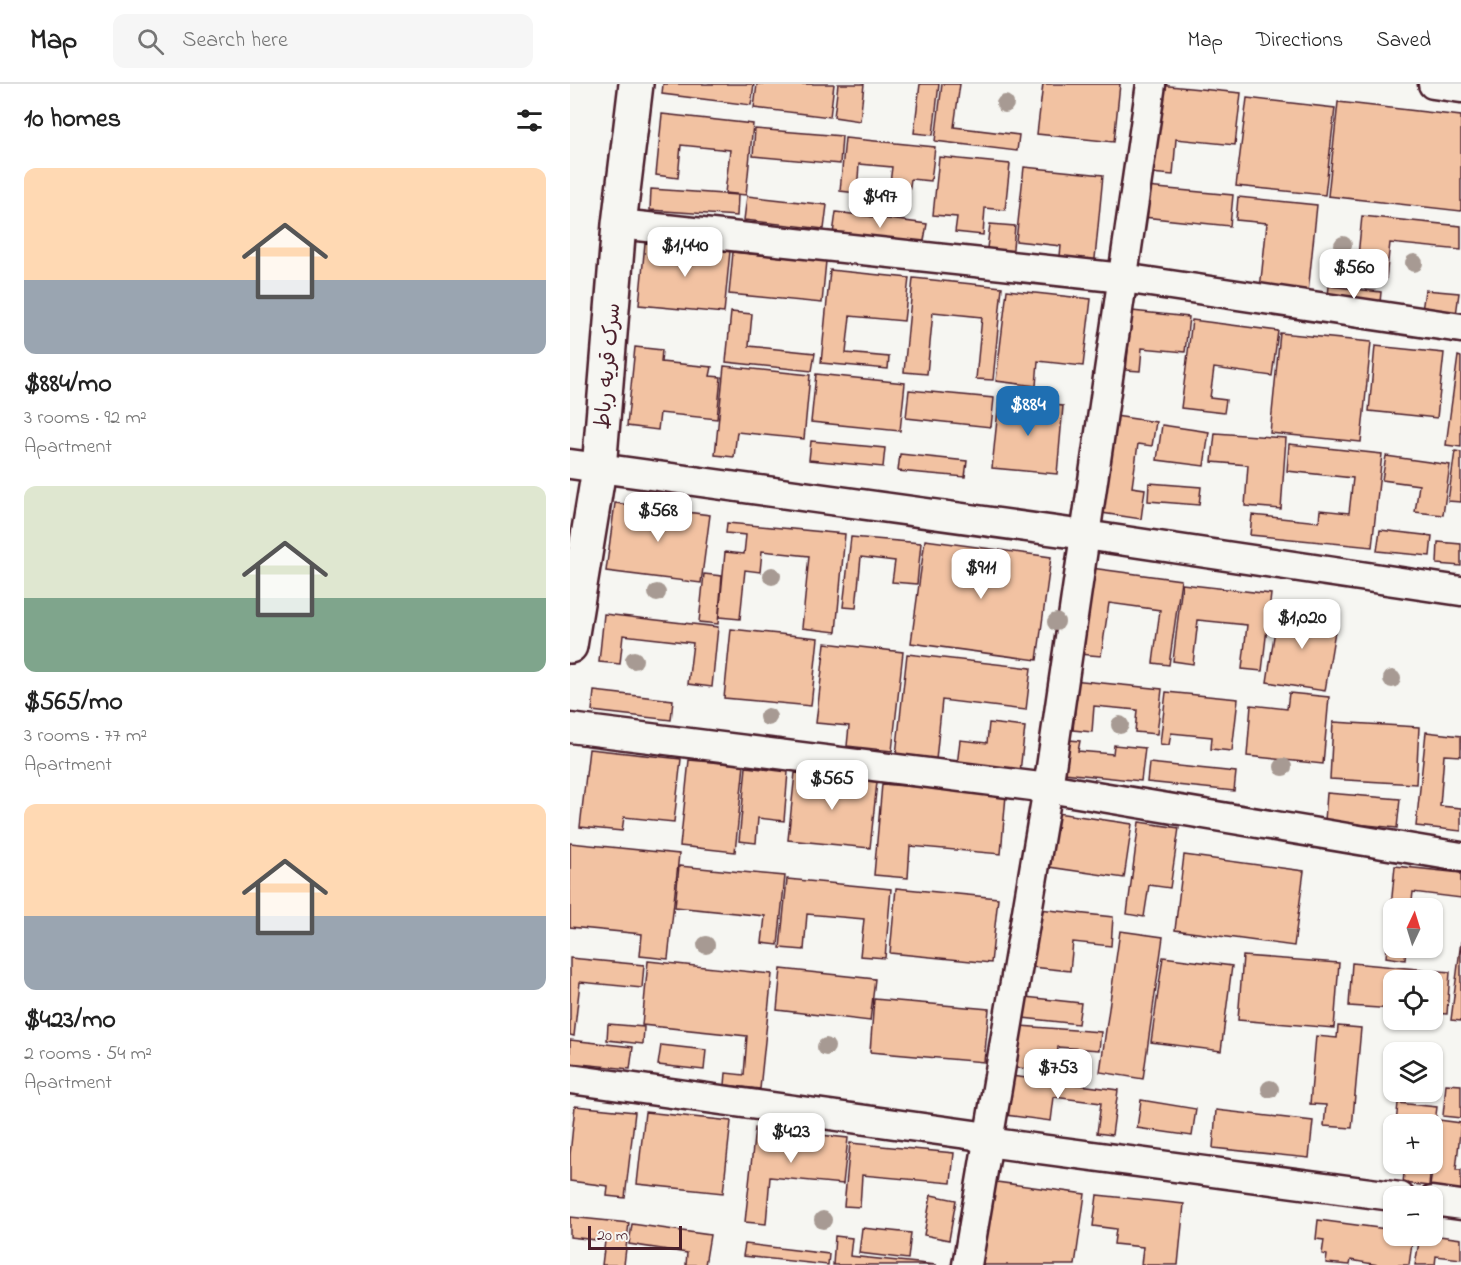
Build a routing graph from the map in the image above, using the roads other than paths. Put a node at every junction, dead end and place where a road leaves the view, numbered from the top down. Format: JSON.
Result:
{"nodes":[{"id":1,"x":636,"y":84,"type":"edge"},
{"id":2,"x":1151,"y":84,"type":"edge"},
{"id":3,"x":1433,"y":84,"type":"edge"},
{"id":4,"x":1461,"y":88,"type":"edge"},
{"id":5,"x":619,"y":224,"type":"junction"},
{"id":6,"x":1123,"y":278,"type":"junction"},
{"id":7,"x":1461,"y":328,"type":"edge"},
{"id":8,"x":585,"y":466,"type":"edge"},
{"id":9,"x":1085,"y":535,"type":"junction"},
{"id":10,"x":1461,"y":591,"type":"edge"},
{"id":11,"x":570,"y":646,"type":"edge"},
{"id":12,"x":570,"y":729,"type":"edge"},
{"id":13,"x":1048,"y":788,"type":"junction"},
{"id":14,"x":1461,"y":857,"type":"edge"},
{"id":15,"x":570,"y":1079,"type":"edge"},
{"id":16,"x":987,"y":1142,"type":"junction"},
{"id":17,"x":1383,"y":1195,"type":"edge"},
{"id":18,"x":1443,"y":1203,"type":"edge"},
{"id":19,"x":1461,"y":1205,"type":"edge"},
{"id":20,"x":967,"y":1265,"type":"edge"}],
"edges":[{"from":1,"to":5,"type":"street","name":"سرک قریه رباط"},
{"from":2,"to":6,"type":"street"},
{"from":3,"to":4,"type":"street"},
{"from":5,"to":6,"type":"street"},
{"from":5,"to":8,"type":"street","name":"سرک قریه رباط"},
{"from":6,"to":7,"type":"street"},
{"from":6,"to":9,"type":"street"},
{"from":8,"to":9,"type":"street"},
{"from":8,"to":11,"type":"street","name":"سرک قریه رباط"},
{"from":9,"to":10,"type":"street"},
{"from":9,"to":13,"type":"street"},
{"from":12,"to":13,"type":"street"},
{"from":13,"to":14,"type":"street"},
{"from":13,"to":16,"type":"street"},
{"from":15,"to":16,"type":"street"},
{"from":16,"to":17,"type":"street"},
{"from":16,"to":20,"type":"street"},
{"from":18,"to":19,"type":"street"}]}
